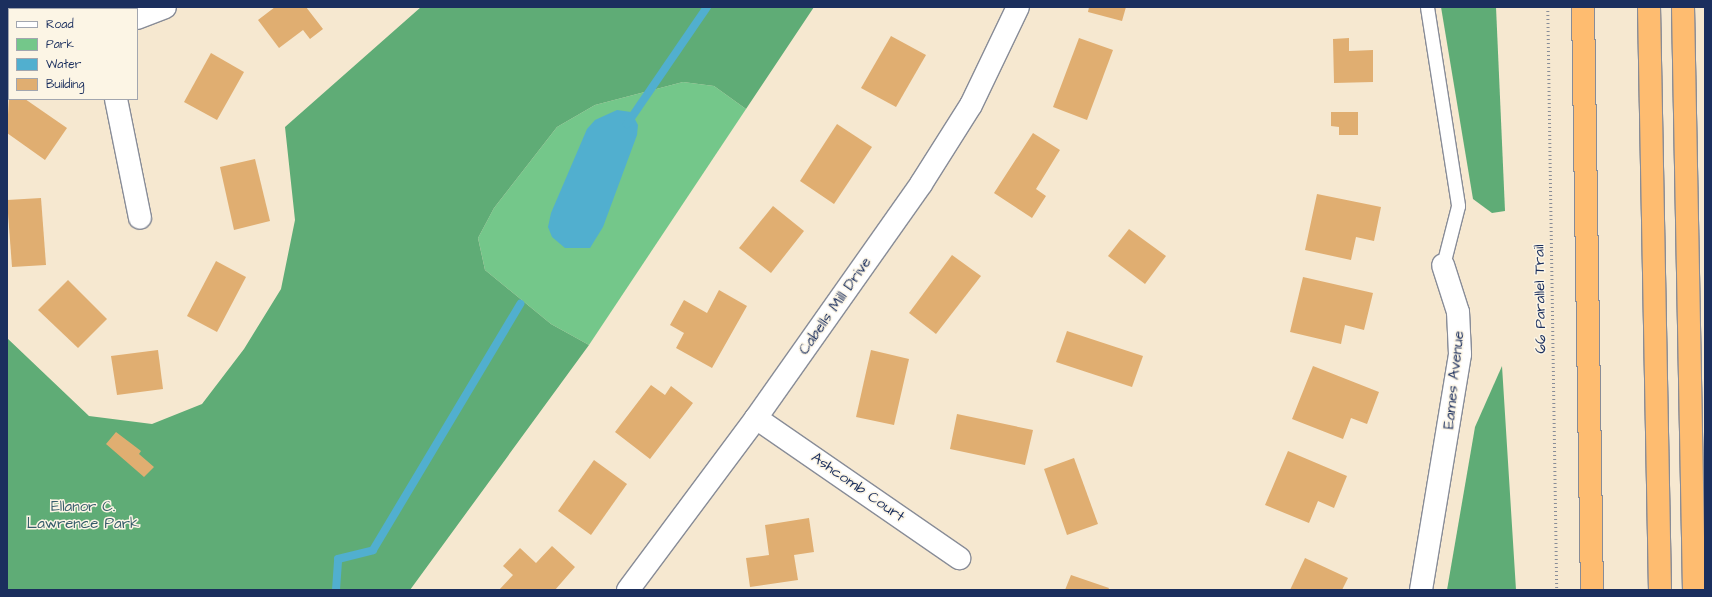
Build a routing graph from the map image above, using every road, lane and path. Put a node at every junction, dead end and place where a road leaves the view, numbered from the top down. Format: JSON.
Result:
{"nodes":[{"id":1,"x":164,"y":7,"type":"edge"},
{"id":2,"x":1018,"y":7,"type":"edge"},
{"id":3,"x":1427,"y":7,"type":"edge"},
{"id":4,"x":1548,"y":7,"type":"edge"},
{"id":5,"x":1584,"y":7,"type":"edge"},
{"id":6,"x":1649,"y":7,"type":"edge"},
{"id":7,"x":1682,"y":7,"type":"edge"},
{"id":8,"x":138,"y":18,"type":"edge"},
{"id":9,"x":116,"y":100,"type":"edge"},
{"id":10,"x":140,"y":218,"type":"dead end"},
{"id":11,"x":1443,"y":265,"type":"joint"},
{"id":12,"x":756,"y":418,"type":"junction"},
{"id":13,"x":959,"y":558,"type":"dead end"},
{"id":14,"x":628,"y":590,"type":"edge"},
{"id":15,"x":1421,"y":590,"type":"edge"},
{"id":16,"x":1556,"y":590,"type":"edge"},
{"id":17,"x":1592,"y":590,"type":"edge"},
{"id":18,"x":1660,"y":590,"type":"edge"},
{"id":19,"x":1694,"y":590,"type":"edge"}],
"edges":[{"from":1,"to":8,"type":"street"},
{"from":2,"to":12,"type":"street","name":"Cabells Mill Drive"},
{"from":3,"to":11,"type":"lane","name":"Eames Avenue"},
{"from":4,"to":16,"type":"path","name":"66 Parallel Trail"},
{"from":5,"to":17,"type":"highway"},
{"from":6,"to":18,"type":"highway"},
{"from":7,"to":19,"type":"highway"},
{"from":9,"to":10,"type":"street"},
{"from":11,"to":15,"type":"street","name":"Eames Avenue"},
{"from":12,"to":13,"type":"street","name":"Ashcomb Court"},
{"from":12,"to":14,"type":"street","name":"Cabells Mill Drive"}]}
